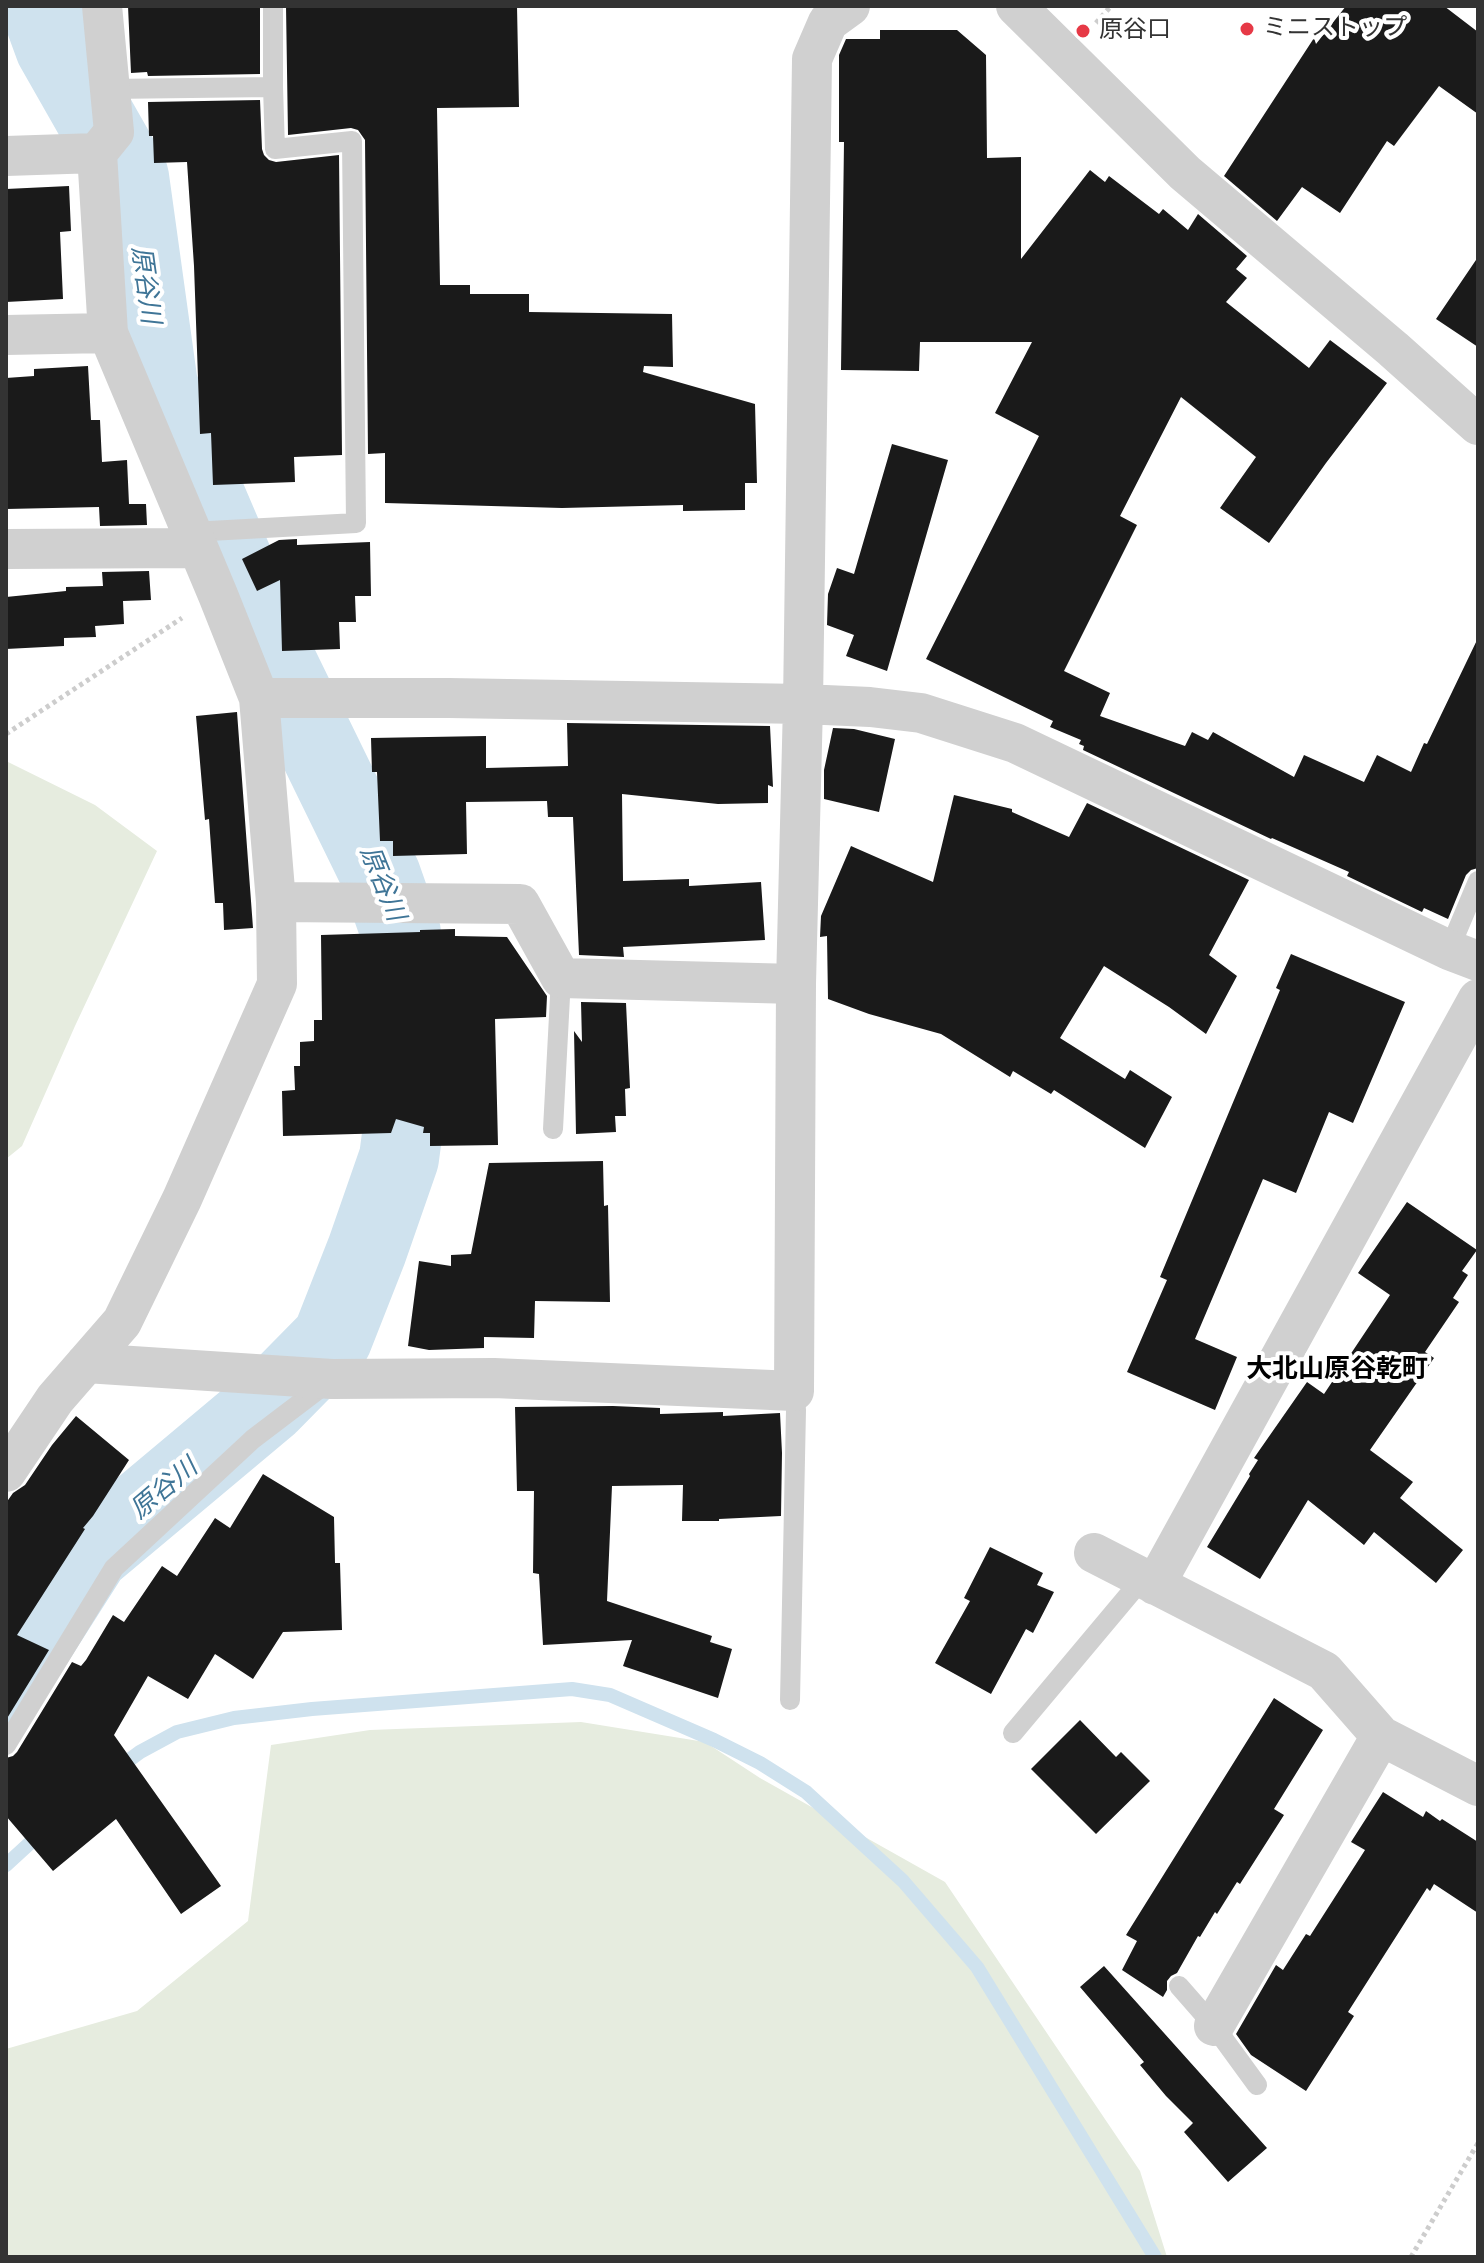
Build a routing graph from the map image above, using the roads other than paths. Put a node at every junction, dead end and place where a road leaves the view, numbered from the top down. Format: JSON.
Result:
{"nodes":[{"id":1,"x":102,"y":6,"type":"edge"},
{"id":2,"x":273,"y":6,"type":"edge"},
{"id":3,"x":850,"y":6,"type":"edge"},
{"id":4,"x":1016,"y":6,"type":"edge"},
{"id":5,"x":273,"y":87,"type":"junction"},
{"id":6,"x":108,"y":89,"type":"junction"},
{"id":7,"x":97,"y":153,"type":"junction"},
{"id":8,"x":6,"y":156,"type":"edge"},
{"id":9,"x":108,"y":333,"type":"junction"},
{"id":10,"x":6,"y":335,"type":"edge"},
{"id":11,"x":1478,"y":425,"type":"edge"},
{"id":12,"x":194,"y":540,"type":"junction"},
{"id":13,"x":6,"y":549,"type":"edge"},
{"id":14,"x":259,"y":698,"type":"junction"},
{"id":15,"x":803,"y":704,"type":"junction"},
{"id":16,"x":1478,"y":881,"type":"edge"},
{"id":17,"x":276,"y":902,"type":"junction"},
{"id":18,"x":1464,"y":955,"type":"edge"},
{"id":19,"x":561,"y":978,"type":"junction"},
{"id":20,"x":796,"y":984,"type":"junction"},
{"id":21,"x":1478,"y":999,"type":"edge"},
{"id":22,"x":553,"y":1129,"type":"dead end"},
{"id":23,"x":86,"y":1363,"type":"junction"},
{"id":24,"x":332,"y":1379,"type":"junction"},
{"id":25,"x":794,"y":1391,"type":"junction"},
{"id":26,"x":6,"y":1472,"type":"edge"},
{"id":27,"x":1094,"y":1553,"type":"dead end"},
{"id":28,"x":1149,"y":1581,"type":"junction"},
{"id":29,"x":790,"y":1700,"type":"dead end"},
{"id":30,"x":1013,"y":1733,"type":"dead end"},
{"id":31,"x":1381,"y":1736,"type":"junction"},
{"id":32,"x":6,"y":1745,"type":"edge"},
{"id":33,"x":1478,"y":1786,"type":"edge"},
{"id":34,"x":1179,"y":1986,"type":"dead end"},
{"id":35,"x":1214,"y":2026,"type":"junction"},
{"id":36,"x":1257,"y":2085,"type":"dead end"}],
"edges":[{"from":1,"to":6,"type":"street"},
{"from":2,"to":5,"type":"lane"},
{"from":3,"to":15,"type":"street"},
{"from":4,"to":11,"type":"street"},
{"from":5,"to":6,"type":"lane"},
{"from":5,"to":12,"type":"lane"},
{"from":6,"to":7,"type":"street"},
{"from":7,"to":8,"type":"street"},
{"from":7,"to":9,"type":"street"},
{"from":9,"to":10,"type":"street"},
{"from":9,"to":12,"type":"street"},
{"from":12,"to":13,"type":"street"},
{"from":12,"to":14,"type":"street"},
{"from":14,"to":15,"type":"street"},
{"from":14,"to":17,"type":"street"},
{"from":15,"to":18,"type":"street"},
{"from":15,"to":20,"type":"street"},
{"from":16,"to":18,"type":"lane"},
{"from":17,"to":19,"type":"street"},
{"from":17,"to":23,"type":"street"},
{"from":19,"to":20,"type":"street"},
{"from":19,"to":22,"type":"lane"},
{"from":20,"to":25,"type":"street"},
{"from":21,"to":28,"type":"street"},
{"from":23,"to":24,"type":"street"},
{"from":23,"to":26,"type":"street"},
{"from":24,"to":25,"type":"street"},
{"from":24,"to":32,"type":"lane"},
{"from":25,"to":29,"type":"lane"},
{"from":27,"to":28,"type":"street"},
{"from":28,"to":30,"type":"lane"},
{"from":28,"to":31,"type":"street"},
{"from":31,"to":33,"type":"street"},
{"from":31,"to":35,"type":"street"},
{"from":34,"to":35,"type":"lane"},
{"from":35,"to":36,"type":"lane"}]}
